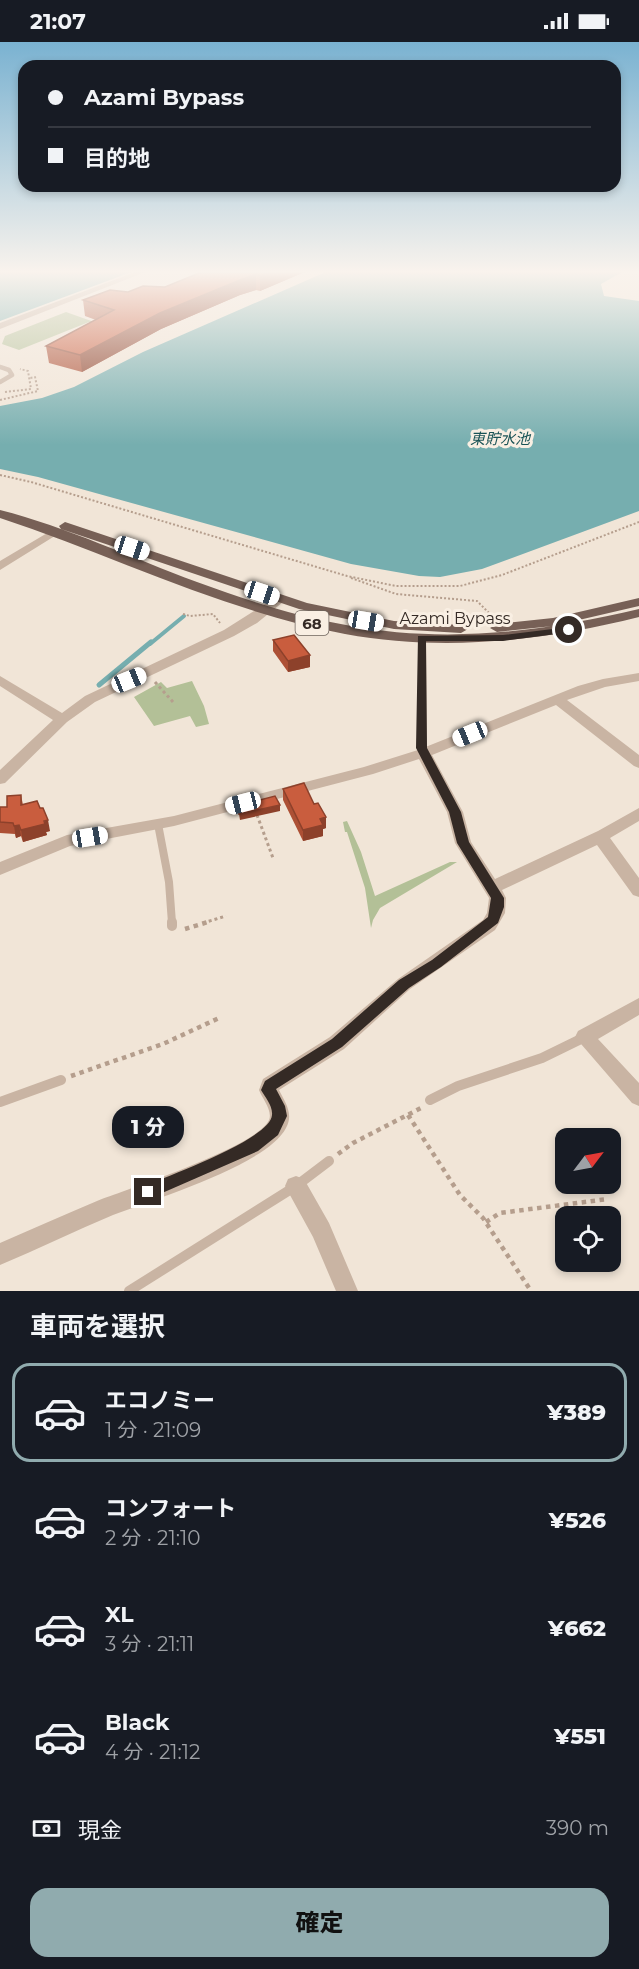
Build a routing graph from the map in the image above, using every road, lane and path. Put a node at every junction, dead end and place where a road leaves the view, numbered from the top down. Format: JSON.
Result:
{"nodes":[{"id":1,"x":0,"y":367,"type":"edge"},
{"id":2,"x":16,"y":368,"type":"dead end"},
{"id":3,"x":30,"y":378,"type":"junction"},
{"id":4,"x":0,"y":382,"type":"edge"},
{"id":5,"x":0,"y":393,"type":"edge"},
{"id":6,"x":0,"y":400,"type":"edge"},
{"id":7,"x":0,"y":475,"type":"edge"},
{"id":8,"x":0,"y":504,"type":"edge"},
{"id":9,"x":0,"y":514,"type":"edge"},
{"id":10,"x":639,"y":522,"type":"edge"},
{"id":11,"x":54,"y":532,"type":"junction"},
{"id":12,"x":0,"y":566,"type":"edge"},
{"id":13,"x":347,"y":576,"type":"junction"},
{"id":14,"x":279,"y":599,"type":"junction"},
{"id":15,"x":639,"y":602,"type":"edge"},
{"id":16,"x":266,"y":610,"type":"junction"},
{"id":17,"x":639,"y":613,"type":"edge"},
{"id":18,"x":183,"y":614,"type":"dead end"},
{"id":19,"x":496,"y":619,"type":"dead end"},
{"id":20,"x":229,"y":633,"type":"junction"},
{"id":21,"x":422,"y":638,"type":"junction"},
{"id":22,"x":639,"y":677,"type":"edge"},
{"id":23,"x":0,"y":680,"type":"edge"},
{"id":24,"x":149,"y":680,"type":"dead end"},
{"id":25,"x":557,"y":699,"type":"junction"},
{"id":26,"x":173,"y":702,"type":"dead end"},
{"id":27,"x":62,"y":719,"type":"junction"},
{"id":28,"x":423,"y":753,"type":"junction"},
{"id":29,"x":639,"y":763,"type":"edge"},
{"id":30,"x":0,"y":779,"type":"edge"},
{"id":31,"x":252,"y":801,"type":"junction"},
{"id":32,"x":639,"y":813,"type":"edge"},
{"id":33,"x":158,"y":824,"type":"junction"},
{"id":34,"x":598,"y":837,"type":"junction"},
{"id":35,"x":273,"y":858,"type":"dead end"},
{"id":36,"x":0,"y":869,"type":"edge"},
{"id":37,"x":492,"y":888,"type":"junction"},
{"id":38,"x":639,"y":891,"type":"edge"},
{"id":39,"x":226,"y":916,"type":"dead end"},
{"id":40,"x":172,"y":926,"type":"joint"},
{"id":41,"x":639,"y":1006,"type":"edge"},
{"id":42,"x":219,"y":1018,"type":"dead end"},
{"id":43,"x":585,"y":1037,"type":"junction"},
{"id":44,"x":61,"y":1080,"type":"joint"},
{"id":45,"x":635,"y":1087,"type":"edge"},
{"id":46,"x":430,"y":1100,"type":"joint"},
{"id":47,"x":0,"y":1102,"type":"edge"},
{"id":48,"x":408,"y":1115,"type":"junction"},
{"id":49,"x":329,"y":1161,"type":"joint"},
{"id":50,"x":296,"y":1186,"type":"junction"},
{"id":51,"x":608,"y":1200,"type":"dead end"},
{"id":52,"x":486,"y":1222,"type":"junction"},
{"id":53,"x":0,"y":1254,"type":"edge"},
{"id":54,"x":129,"y":1291,"type":"edge"},
{"id":55,"x":347,"y":1291,"type":"edge"},
{"id":56,"x":531,"y":1291,"type":"edge"}],
"edges":[{"from":1,"to":4,"type":"lane"},
{"from":2,"to":3,"type":"path"},
{"from":3,"to":5,"type":"path"},
{"from":3,"to":6,"type":"path"},
{"from":7,"to":13,"type":"path"},
{"from":8,"to":14,"type":"main road","name":"Azami Bypass","number":"68"},
{"from":9,"to":11,"type":"main road","name":"Azami Bypass","number":"68"},
{"from":10,"to":13,"type":"path"},
{"from":11,"to":12,"type":"street"},
{"from":11,"to":16,"type":"main road","name":"Azami Bypass","number":"68"},
{"from":13,"to":19,"type":"path"},
{"from":14,"to":15,"type":"main road","name":"Azami Bypass","number":"68"},
{"from":14,"to":16,"type":"street"},
{"from":16,"to":20,"type":"street"},
{"from":16,"to":21,"type":"main road","name":"Azami Bypass","number":"68"},
{"from":17,"to":21,"type":"main road","name":"Azami Bypass","number":"68"},
{"from":18,"to":20,"type":"path"},
{"from":20,"to":27,"type":"street"},
{"from":21,"to":28,"type":"lane"},
{"from":22,"to":25,"type":"street"},
{"from":23,"to":27,"type":"street"},
{"from":24,"to":26,"type":"path"},
{"from":25,"to":28,"type":"street"},
{"from":25,"to":29,"type":"street"},
{"from":27,"to":30,"type":"street"},
{"from":28,"to":31,"type":"street"},
{"from":28,"to":37,"type":"street"},
{"from":31,"to":33,"type":"street"},
{"from":31,"to":35,"type":"path"},
{"from":32,"to":34,"type":"street"},
{"from":33,"to":36,"type":"street"},
{"from":33,"to":40,"type":"lane"},
{"from":34,"to":37,"type":"street"},
{"from":34,"to":38,"type":"street"},
{"from":37,"to":53,"type":"street"},
{"from":39,"to":40,"type":"path"},
{"from":41,"to":43,"type":"street"},
{"from":42,"to":44,"type":"path"},
{"from":43,"to":45,"type":"street"},
{"from":43,"to":46,"type":"lane"},
{"from":44,"to":47,"type":"lane"},
{"from":46,"to":48,"type":"path"},
{"from":48,"to":49,"type":"path"},
{"from":48,"to":52,"type":"path"},
{"from":49,"to":50,"type":"lane"},
{"from":50,"to":54,"type":"lane"},
{"from":50,"to":55,"type":"street"},
{"from":51,"to":52,"type":"path"},
{"from":52,"to":56,"type":"path"}]}
